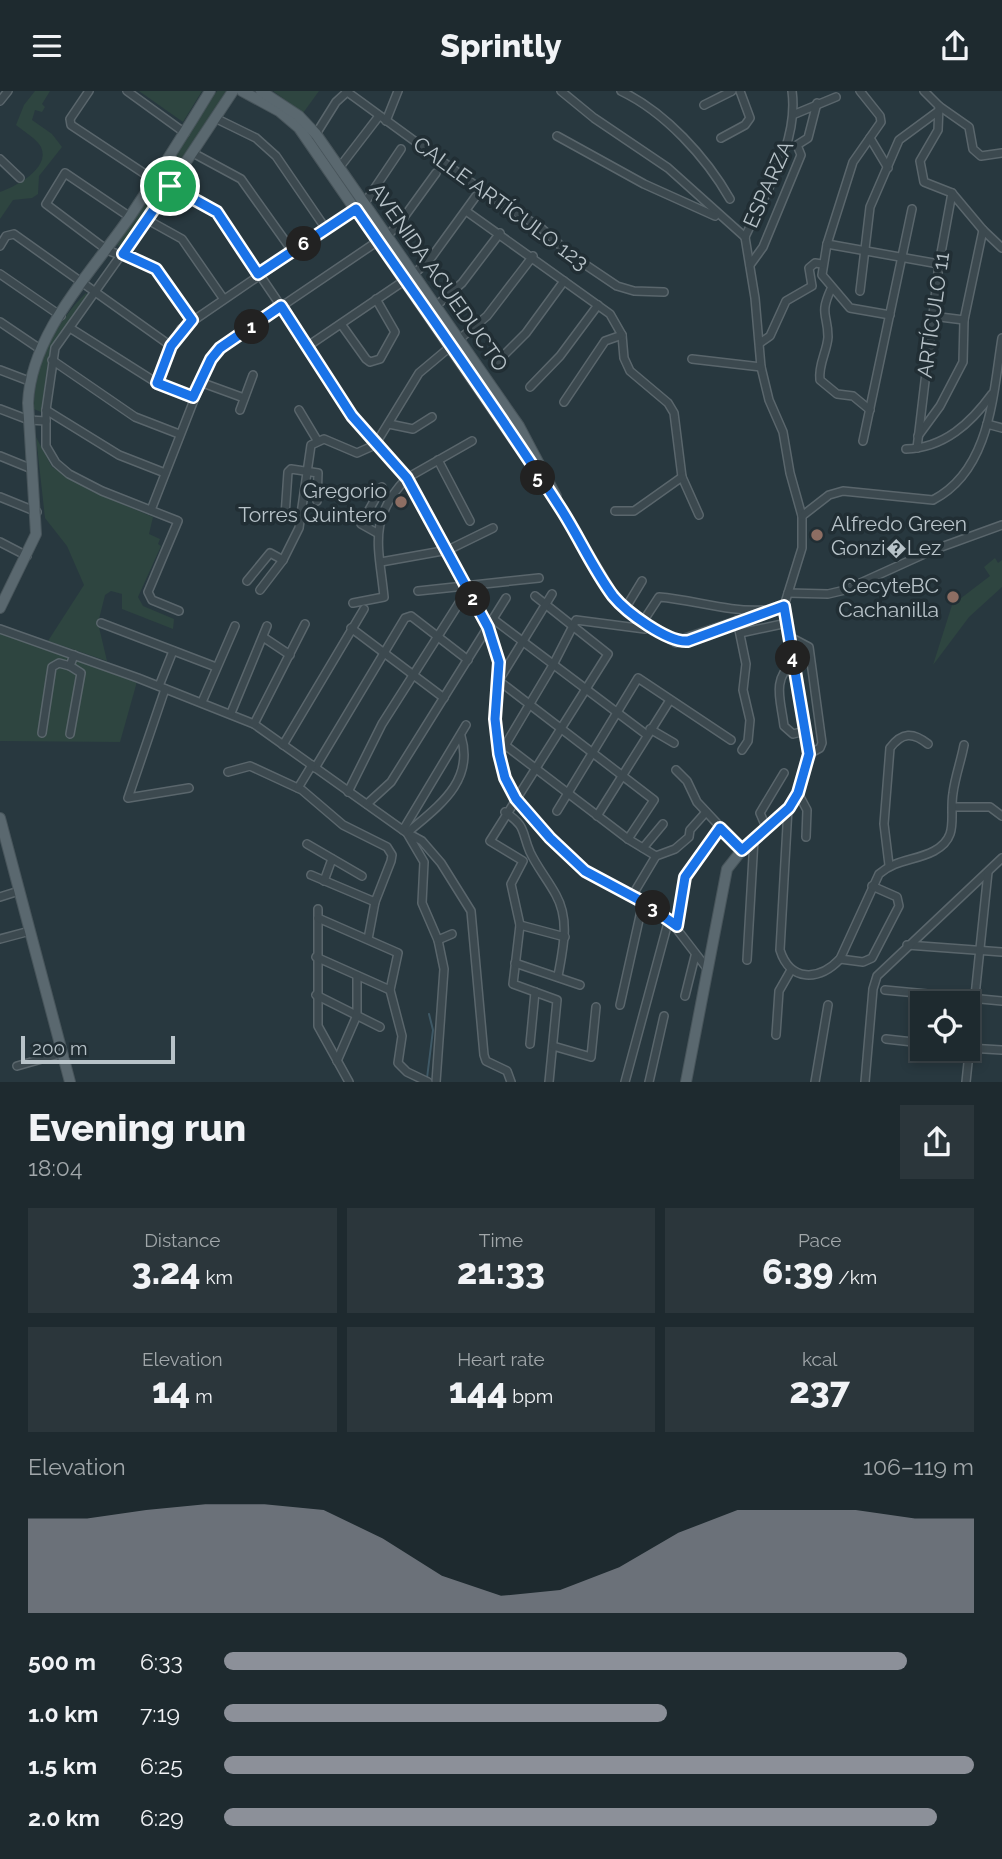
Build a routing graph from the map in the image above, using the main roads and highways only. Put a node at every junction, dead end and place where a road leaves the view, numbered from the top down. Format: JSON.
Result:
{"nodes":[{"id":1,"x":210,"y":91,"type":"edge"},
{"id":2,"x":233,"y":91,"type":"edge"},
{"id":3,"x":242,"y":91,"type":"edge"},
{"id":4,"x":261,"y":91,"type":"edge"},
{"id":5,"x":154,"y":180,"type":"junction"},
{"id":6,"x":360,"y":207,"type":"junction"},
{"id":7,"x":410,"y":277,"type":"junction"},
{"id":8,"x":454,"y":342,"type":"junction"},
{"id":9,"x":4,"y":588,"type":"edge"},
{"id":10,"x":0,"y":608,"type":"edge"},
{"id":11,"x":0,"y":818,"type":"edge"},
{"id":12,"x":5,"y":852,"type":"edge"},
{"id":13,"x":70,"y":1082,"type":"edge"},
{"id":14,"x":686,"y":1082,"type":"edge"}],
"edges":[{"from":1,"to":5,"type":"main road"},
{"from":2,"to":5,"type":"main road"},
{"from":3,"to":6,"type":"main road","name":"AVENIDA ACUEDUCTO"},
{"from":4,"to":6,"type":"main road","name":"AVENIDA ACUEDUCTO"},
{"from":5,"to":9,"type":"main road"},
{"from":6,"to":7,"type":"main road","name":"AVENIDA ACUEDUCTO"},
{"from":7,"to":8,"type":"main road","name":"AVENIDA ACUEDUCTO"},
{"from":7,"to":8,"type":"main road","name":"AVENIDA ACUEDUCTO"},
{"from":8,"to":14,"type":"main road","name":"AVENIDA ACUEDUCTO"},
{"from":9,"to":10,"type":"main road"},
{"from":11,"to":12,"type":"main road"},
{"from":12,"to":13,"type":"main road"}]}
